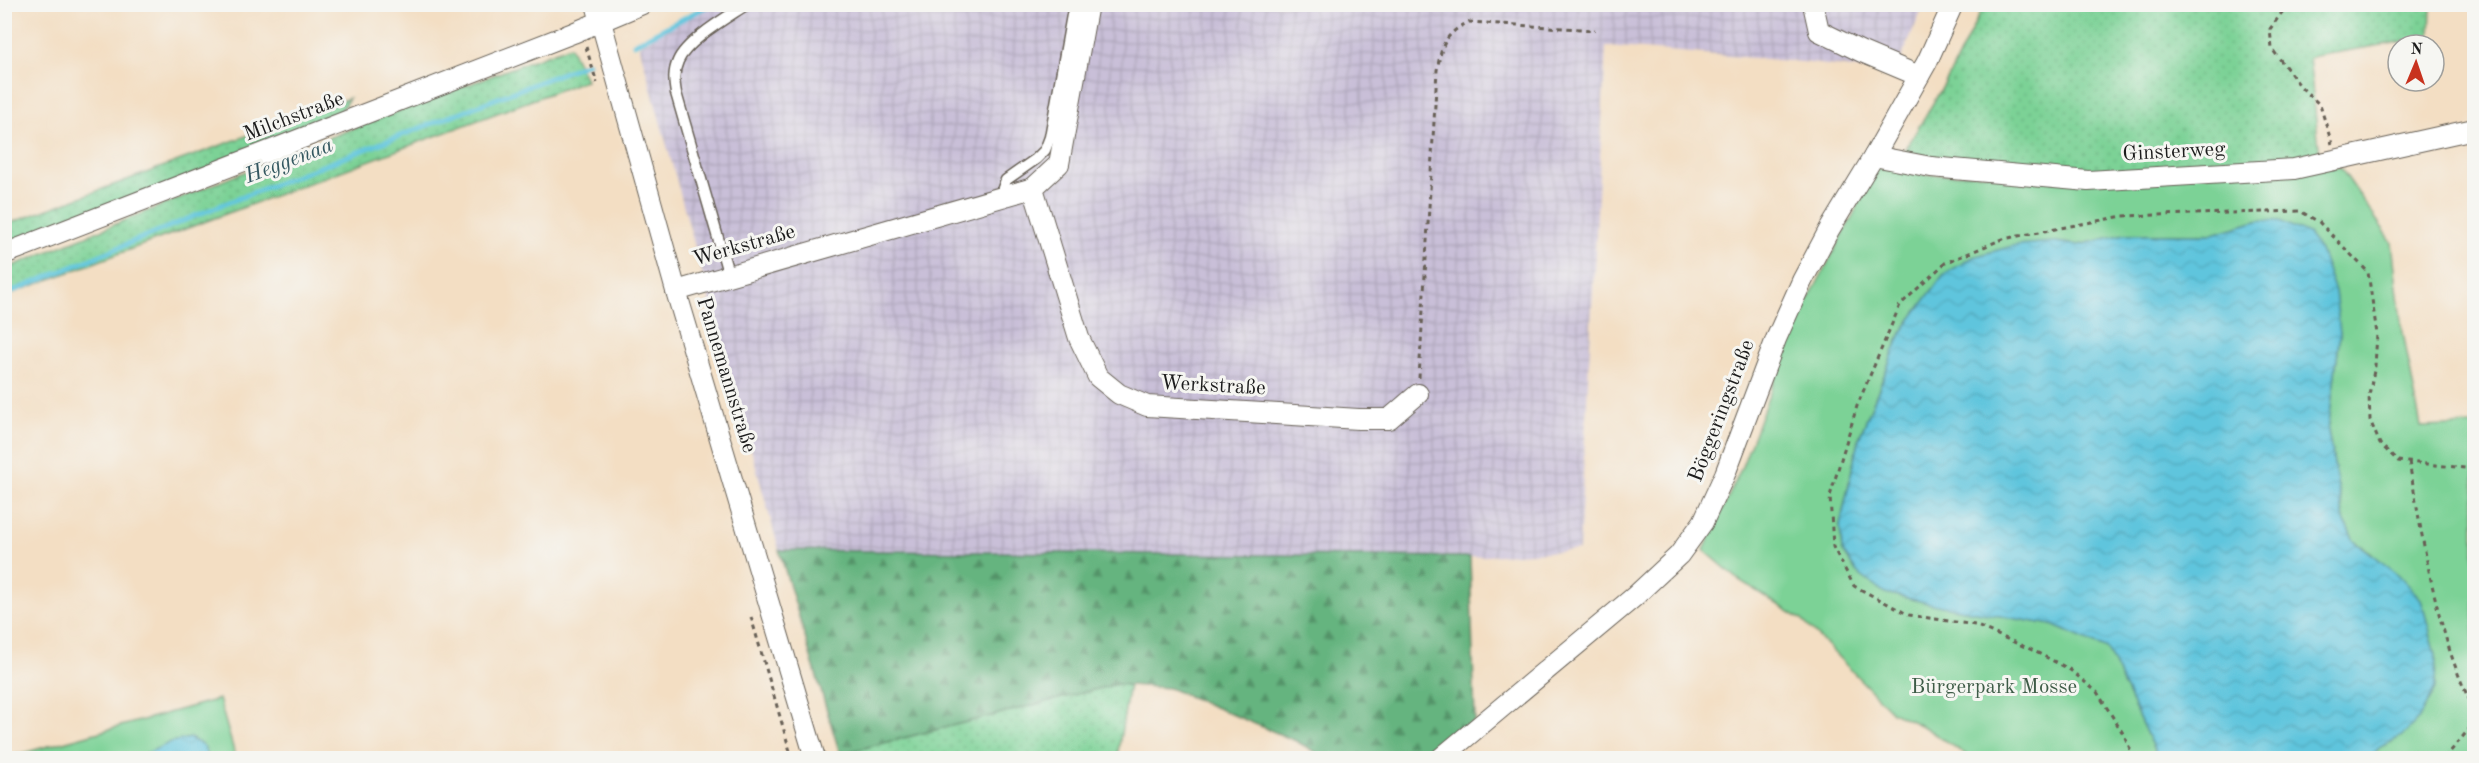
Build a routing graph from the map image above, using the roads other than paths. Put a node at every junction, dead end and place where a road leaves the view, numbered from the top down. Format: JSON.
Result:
{"nodes":[{"id":1,"x":642,"y":4,"type":"edge"},
{"id":2,"x":747,"y":4,"type":"edge"},
{"id":3,"x":1074,"y":4,"type":"edge"},
{"id":4,"x":1088,"y":4,"type":"edge"},
{"id":5,"x":1813,"y":4,"type":"edge"},
{"id":6,"x":1953,"y":4,"type":"edge"},
{"id":7,"x":598,"y":13,"type":"edge"},
{"id":8,"x":1919,"y":76,"type":"junction"},
{"id":9,"x":2475,"y":129,"type":"edge"},
{"id":10,"x":1874,"y":156,"type":"junction"},
{"id":11,"x":1033,"y":188,"type":"junction"},
{"id":12,"x":1004,"y":196,"type":"junction"},
{"id":13,"x":4,"y":254,"type":"edge"},
{"id":14,"x":729,"y":276,"type":"junction"},
{"id":15,"x":676,"y":291,"type":"junction"},
{"id":16,"x":1418,"y":394,"type":"road end"},
{"id":17,"x":815,"y":759,"type":"edge"},
{"id":18,"x":1441,"y":759,"type":"edge"}],
"edges":[{"from":1,"to":7,"type":"street","name":"Milchstraße"},
{"from":2,"to":14,"type":"lane"},
{"from":3,"to":12,"type":"lane"},
{"from":4,"to":11,"type":"street","name":"Werkstraße"},
{"from":5,"to":8,"type":"street"},
{"from":6,"to":8,"type":"street","name":"Böggeringstraße"},
{"from":7,"to":13,"type":"street","name":"Milchstraße"},
{"from":7,"to":15,"type":"street","name":"Pannemannstraße"},
{"from":8,"to":10,"type":"street","name":"Böggeringstraße"},
{"from":9,"to":10,"type":"street","name":"Ginsterweg"},
{"from":10,"to":18,"type":"street","name":"Böggeringstraße"},
{"from":11,"to":12,"type":"street","name":"Werkstraße"},
{"from":11,"to":16,"type":"street","name":"Werkstraße"},
{"from":12,"to":14,"type":"street","name":"Werkstraße"},
{"from":14,"to":15,"type":"street","name":"Werkstraße"},
{"from":15,"to":17,"type":"street","name":"Pannemannstraße"}]}
